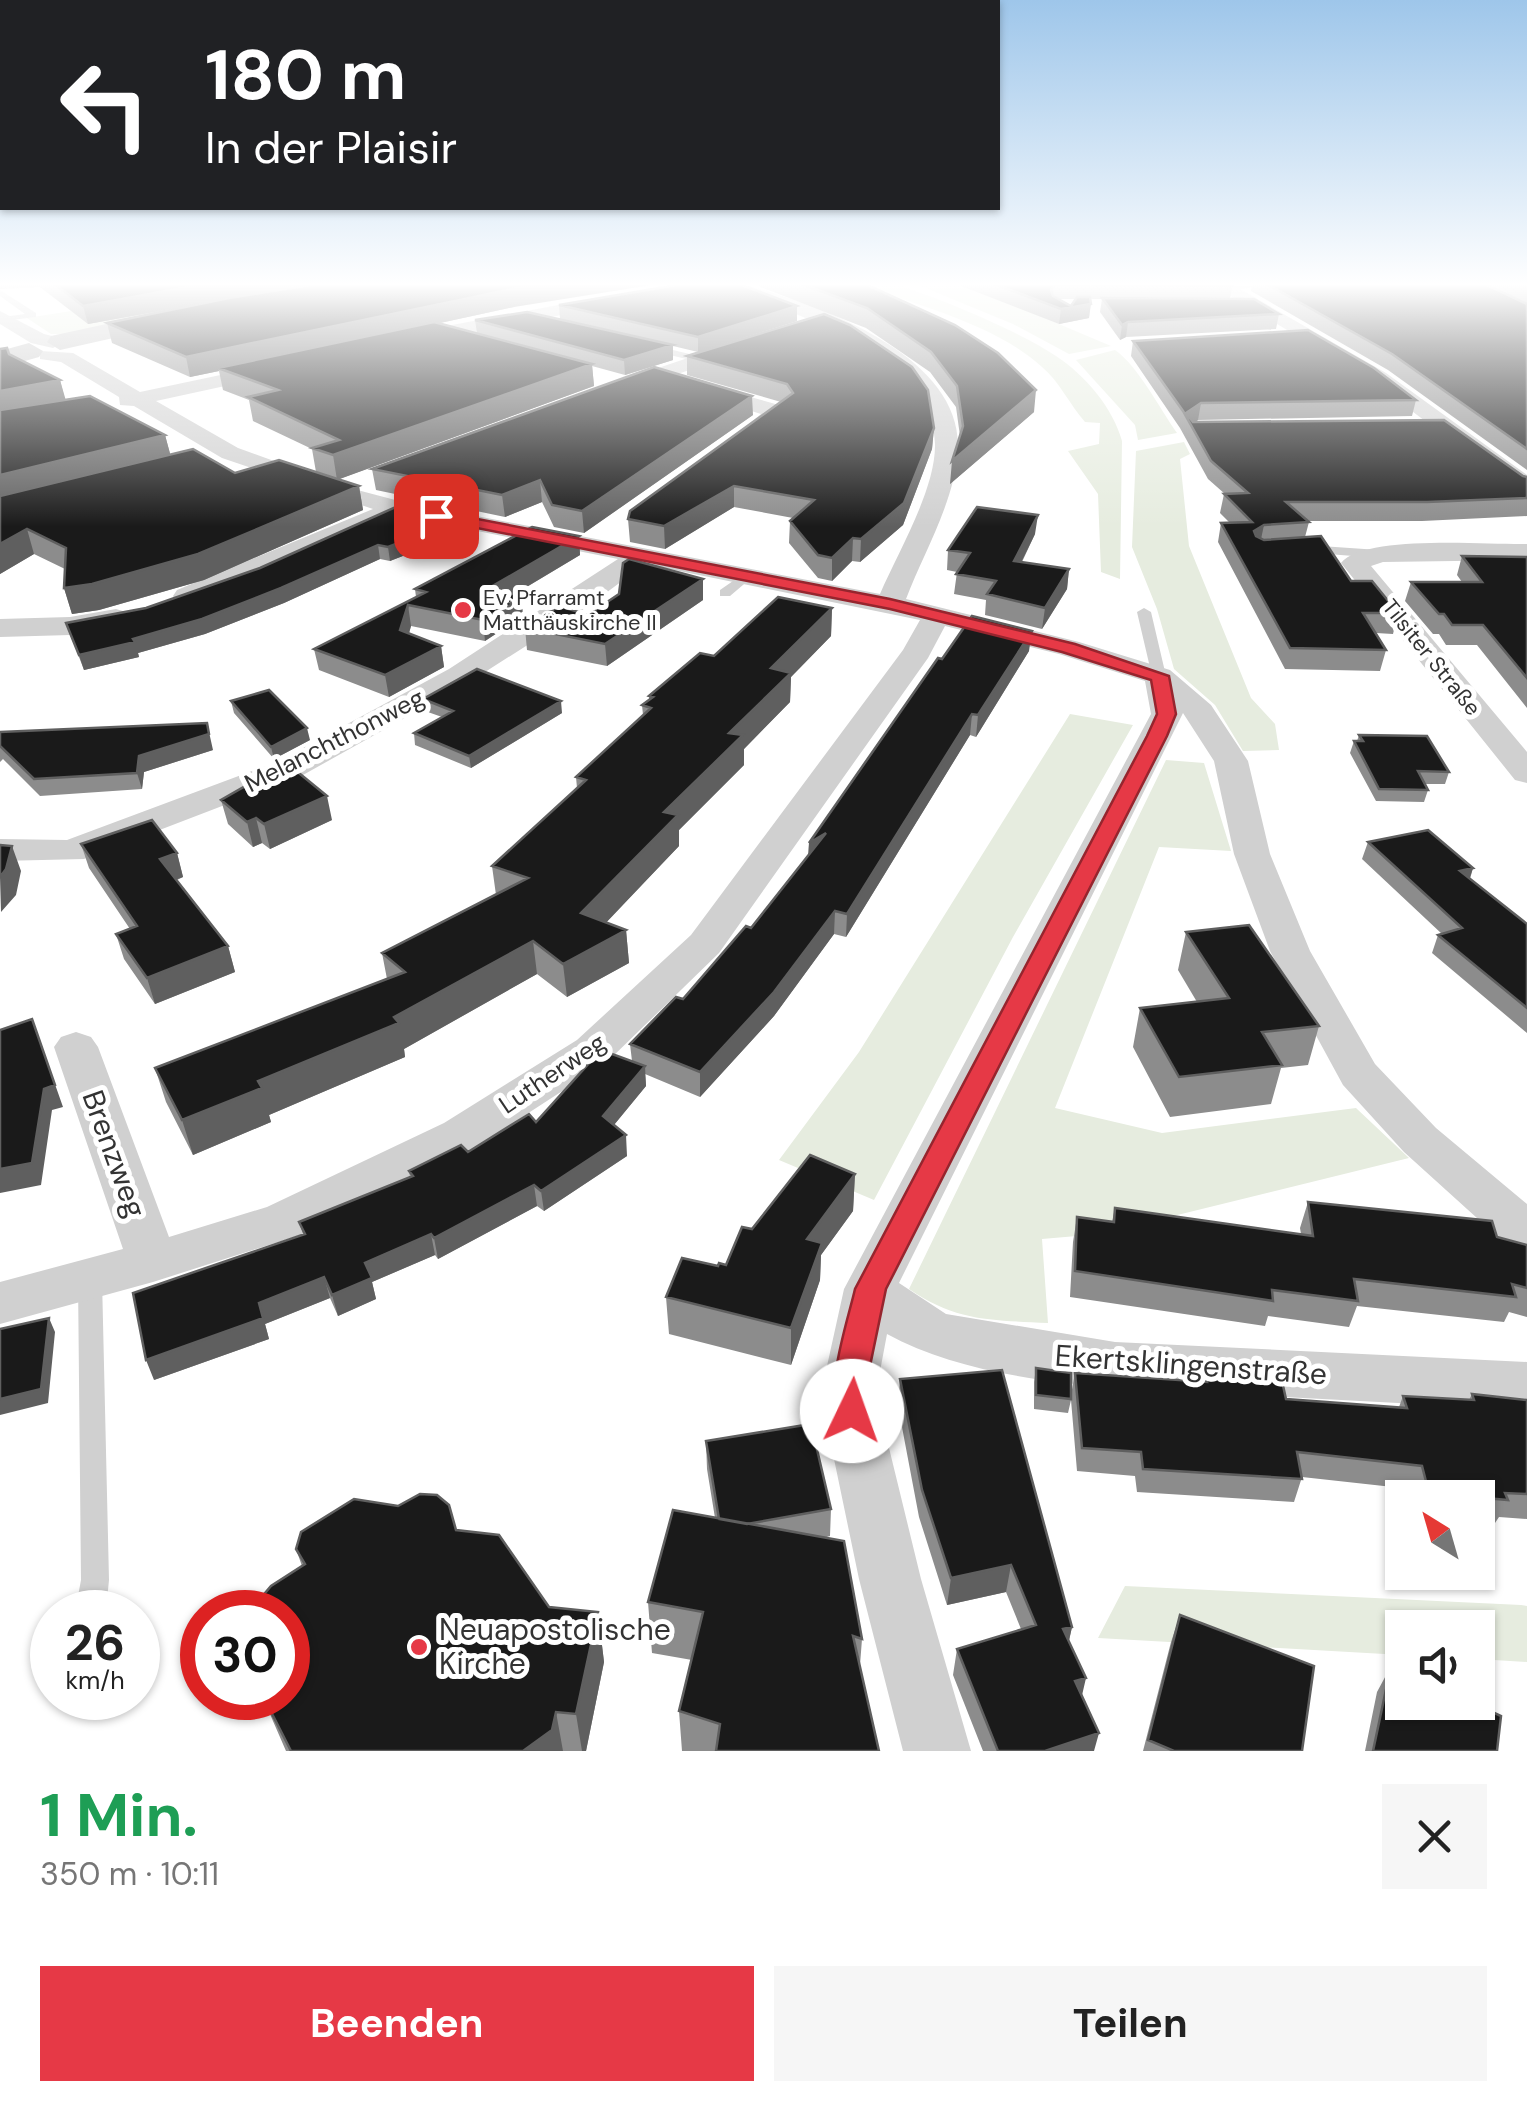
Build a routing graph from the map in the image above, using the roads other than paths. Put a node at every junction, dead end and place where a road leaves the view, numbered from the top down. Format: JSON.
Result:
{"nodes":[{"id":1,"x":74,"y":364,"type":"edge"},
{"id":2,"x":686,"y":364,"type":"edge"},
{"id":3,"x":901,"y":364,"type":"edge"},
{"id":4,"x":1355,"y":364,"type":"edge"},
{"id":5,"x":284,"y":367,"type":"edge"},
{"id":6,"x":653,"y":376,"type":"junction"},
{"id":7,"x":612,"y":386,"type":"edge"},
{"id":8,"x":136,"y":399,"type":"junction"},
{"id":9,"x":104,"y":405,"type":"edge"},
{"id":10,"x":1450,"y":426,"type":"junction"},
{"id":11,"x":1411,"y":427,"type":"edge"},
{"id":12,"x":732,"y":445,"type":"edge"},
{"id":13,"x":230,"y":453,"type":"junction"},
{"id":14,"x":192,"y":462,"type":"edge"},
{"id":15,"x":372,"y":479,"type":"edge"},
{"id":16,"x":1527,"y":486,"type":"edge"},
{"id":17,"x":338,"y":492,"type":"junction"},
{"id":18,"x":397,"y":508,"type":"junction"},
{"id":19,"x":624,"y":522,"type":"dead end"},
{"id":20,"x":591,"y":545,"type":"junction"},
{"id":21,"x":1297,"y":549,"type":"edge"},
{"id":22,"x":1527,"y":552,"type":"edge"},
{"id":23,"x":1380,"y":554,"type":"junction"},
{"id":24,"x":640,"y":556,"type":"junction"},
{"id":25,"x":890,"y":604,"type":"junction"},
{"id":26,"x":1144,"y":612,"type":"dead end"},
{"id":27,"x":936,"y":616,"type":"junction"},
{"id":28,"x":0,"y":628,"type":"edge"},
{"id":29,"x":1159,"y":676,"type":"junction"},
{"id":30,"x":1527,"y":773,"type":"edge"},
{"id":31,"x":0,"y":850,"type":"edge"},
{"id":32,"x":76,"y":1047,"type":"dead end"},
{"id":33,"x":1527,"y":1233,"type":"edge"},
{"id":34,"x":153,"y":1262,"type":"junction"},
{"id":35,"x":90,"y":1279,"type":"junction"},
{"id":36,"x":870,"y":1289,"type":"junction"},
{"id":37,"x":0,"y":1303,"type":"edge"},
{"id":38,"x":1527,"y":1386,"type":"edge"},
{"id":39,"x":94,"y":1590,"type":"edge"},
{"id":40,"x":936,"y":1751,"type":"edge"}],
"edges":[{"from":1,"to":8,"type":"street"},
{"from":2,"to":6,"type":"street"},
{"from":3,"to":25,"type":"street"},
{"from":4,"to":10,"type":"street"},
{"from":5,"to":8,"type":"street"},
{"from":6,"to":7,"type":"street"},
{"from":6,"to":12,"type":"street"},
{"from":8,"to":9,"type":"street"},
{"from":8,"to":13,"type":"street"},
{"from":10,"to":11,"type":"street"},
{"from":10,"to":16,"type":"street"},
{"from":13,"to":14,"type":"street"},
{"from":13,"to":17,"type":"street"},
{"from":15,"to":17,"type":"street"},
{"from":17,"to":18,"type":"street"},
{"from":18,"to":20,"type":"street"},
{"from":18,"to":28,"type":"street"},
{"from":19,"to":20,"type":"street"},
{"from":20,"to":24,"type":"street"},
{"from":21,"to":23,"type":"lane"},
{"from":22,"to":23,"type":"street"},
{"from":23,"to":30,"type":"street","name":"Tilsiter Straße"},
{"from":24,"to":25,"type":"street"},
{"from":24,"to":31,"type":"street","name":"Melanchthonweg"},
{"from":25,"to":27,"type":"street"},
{"from":26,"to":29,"type":"lane"},
{"from":27,"to":29,"type":"street"},
{"from":27,"to":34,"type":"street","name":"Lutherweg"},
{"from":29,"to":33,"type":"street"},
{"from":29,"to":36,"type":"street"},
{"from":32,"to":34,"type":"street","name":"Brenzweg"},
{"from":34,"to":35,"type":"street","name":"Lutherweg"},
{"from":35,"to":37,"type":"street","name":"Lutherweg"},
{"from":35,"to":39,"type":"lane"},
{"from":36,"to":38,"type":"street","name":"Ekertsklingenstraße"},
{"from":36,"to":40,"type":"street"}]}
